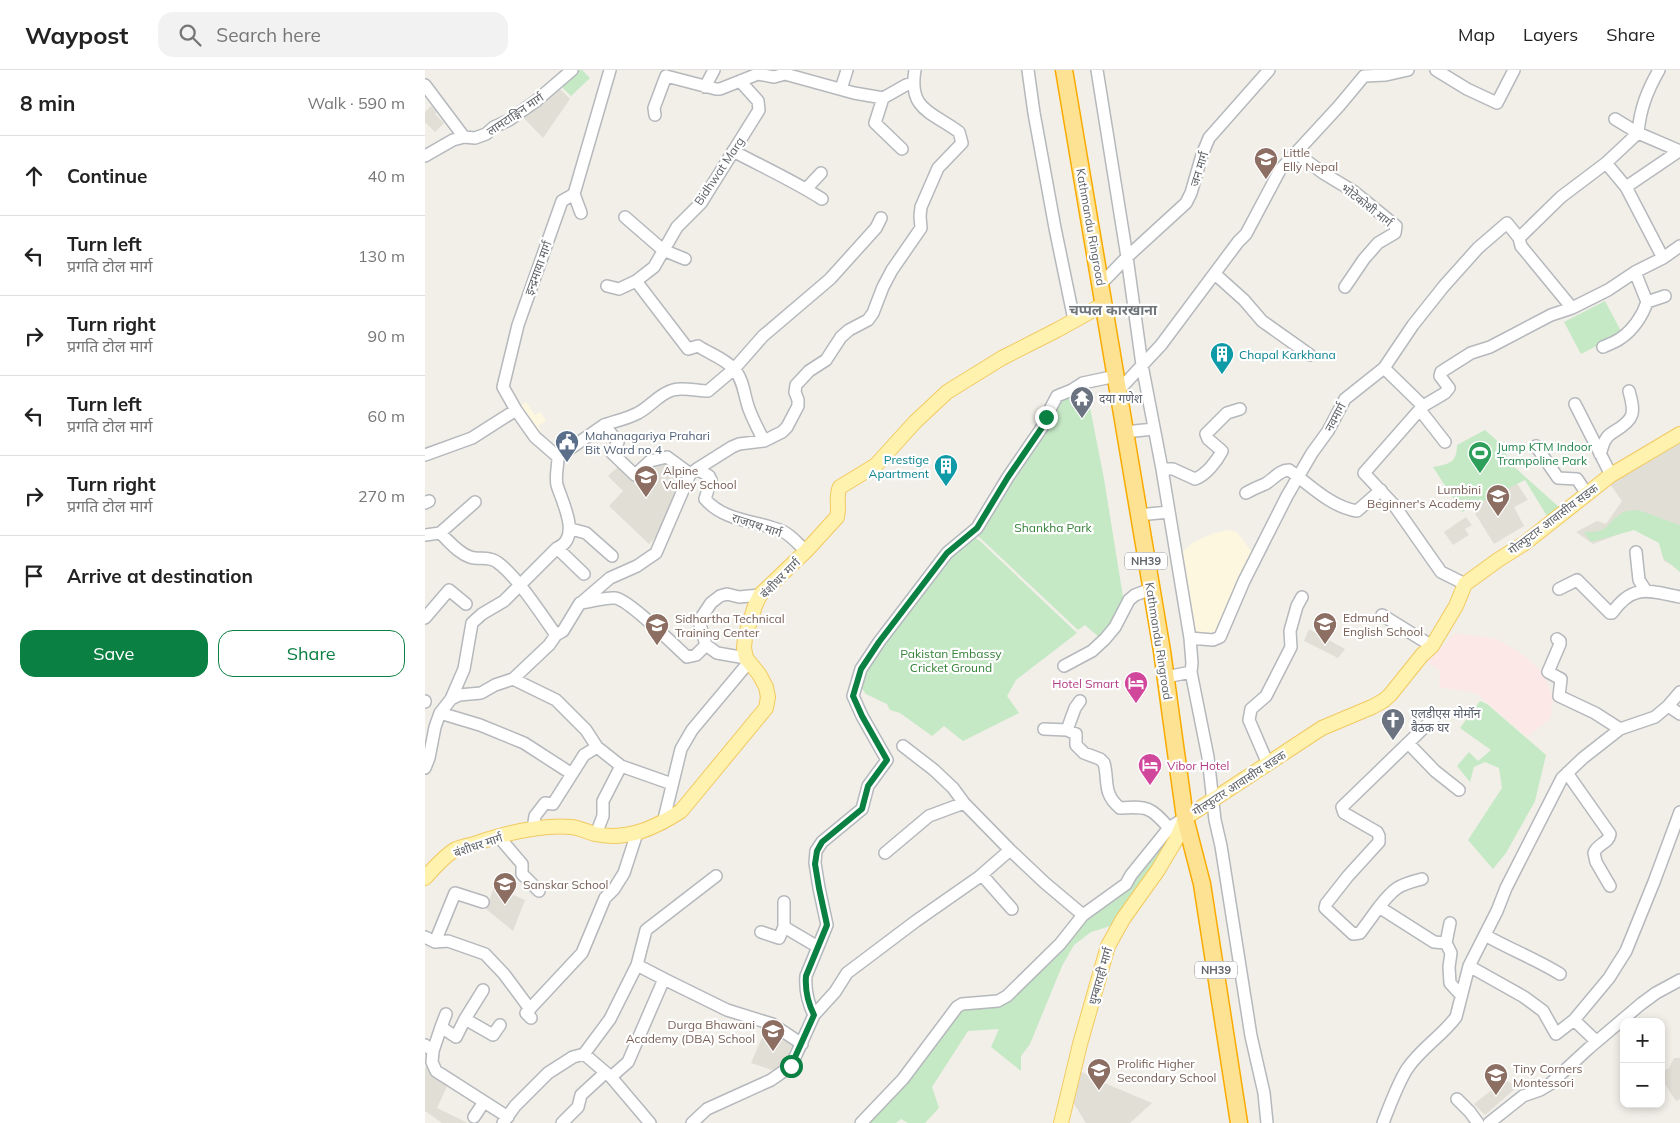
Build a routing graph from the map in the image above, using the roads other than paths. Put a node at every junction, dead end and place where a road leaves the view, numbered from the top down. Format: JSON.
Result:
{"nodes":[{"id":1,"x":572,"y":70,"type":"edge"},
{"id":2,"x":610,"y":70,"type":"edge"},
{"id":3,"x":714,"y":70,"type":"edge"},
{"id":4,"x":847,"y":70,"type":"edge"},
{"id":5,"x":915,"y":70,"type":"edge"},
{"id":6,"x":1028,"y":70,"type":"edge"},
{"id":7,"x":1064,"y":70,"type":"edge"},
{"id":8,"x":1097,"y":70,"type":"edge"},
{"id":9,"x":1269,"y":70,"type":"edge"},
{"id":10,"x":1408,"y":70,"type":"edge"},
{"id":11,"x":1436,"y":70,"type":"edge"},
{"id":12,"x":1514,"y":70,"type":"edge"},
{"id":13,"x":1659,"y":70,"type":"edge"},
{"id":14,"x":786,"y":72,"type":"edge"},
{"id":15,"x":664,"y":73,"type":"edge"},
{"id":16,"x":1377,"y":73,"type":"edge"},
{"id":17,"x":740,"y":80,"type":"junction"},
{"id":18,"x":913,"y":84,"type":"junction"},
{"id":19,"x":425,"y":85,"type":"edge"},
{"id":20,"x":705,"y":87,"type":"junction"},
{"id":21,"x":841,"y":89,"type":"junction"},
{"id":22,"x":883,"y":98,"type":"junction"},
{"id":23,"x":655,"y":115,"type":"dead end"},
{"id":24,"x":1615,"y":119,"type":"dead end"},
{"id":25,"x":1638,"y":133,"type":"junction"},
{"id":26,"x":465,"y":137,"type":"junction"},
{"id":27,"x":902,"y":149,"type":"dead end"},
{"id":28,"x":733,"y":151,"type":"junction"},
{"id":29,"x":1679,"y":151,"type":"edge"},
{"id":30,"x":1296,"y":153,"type":"junction"},
{"id":31,"x":425,"y":156,"type":"edge"},
{"id":32,"x":1606,"y":163,"type":"junction"},
{"id":33,"x":821,"y":173,"type":"dead end"},
{"id":34,"x":1625,"y":187,"type":"junction"},
{"id":35,"x":806,"y":189,"type":"junction"},
{"id":36,"x":574,"y":194,"type":"junction"},
{"id":37,"x":822,"y":200,"type":"dead end"},
{"id":38,"x":581,"y":213,"type":"dead end"},
{"id":39,"x":625,"y":217,"type":"dead end"},
{"id":40,"x":881,"y":218,"type":"dead end"},
{"id":41,"x":1519,"y":238,"type":"junction"},
{"id":42,"x":1680,"y":246,"type":"edge"},
{"id":43,"x":663,"y":250,"type":"junction"},
{"id":44,"x":1127,"y":257,"type":"junction"},
{"id":45,"x":1663,"y":258,"type":"junction"},
{"id":46,"x":685,"y":259,"type":"dead end"},
{"id":47,"x":1635,"y":272,"type":"junction"},
{"id":48,"x":1215,"y":274,"type":"junction"},
{"id":49,"x":636,"y":281,"type":"junction"},
{"id":50,"x":1101,"y":284,"type":"junction"},
{"id":51,"x":607,"y":286,"type":"dead end"},
{"id":52,"x":1345,"y":287,"type":"dead end"},
{"id":53,"x":1665,"y":296,"type":"dead end"},
{"id":54,"x":1647,"y":302,"type":"junction"},
{"id":55,"x":1104,"y":304,"type":"junction"},
{"id":56,"x":1571,"y":308,"type":"junction"},
{"id":57,"x":1074,"y":320,"type":"junction"},
{"id":58,"x":1603,"y":347,"type":"dead end"},
{"id":59,"x":1309,"y":355,"type":"dead end"},
{"id":60,"x":1142,"y":365,"type":"junction"},
{"id":61,"x":1384,"y":368,"type":"junction"},
{"id":62,"x":734,"y":369,"type":"junction"},
{"id":63,"x":1117,"y":383,"type":"junction"},
{"id":64,"x":1629,"y":391,"type":"dead end"},
{"id":65,"x":1575,"y":404,"type":"dead end"},
{"id":66,"x":1421,"y":408,"type":"junction"},
{"id":67,"x":1241,"y":409,"type":"dead end"},
{"id":68,"x":516,"y":410,"type":"junction"},
{"id":69,"x":604,"y":425,"type":"junction"},
{"id":70,"x":1154,"y":428,"type":"junction"},
{"id":71,"x":1125,"y":432,"type":"junction"},
{"id":72,"x":1680,"y":434,"type":"edge"},
{"id":73,"x":764,"y":441,"type":"junction"},
{"id":74,"x":1445,"y":442,"type":"dead end"},
{"id":75,"x":1536,"y":446,"type":"dead end"},
{"id":76,"x":1600,"y":454,"type":"junction"},
{"id":77,"x":425,"y":455,"type":"edge"},
{"id":78,"x":558,"y":457,"type":"junction"},
{"id":79,"x":1162,"y":469,"type":"junction"},
{"id":80,"x":694,"y":471,"type":"junction"},
{"id":81,"x":1611,"y":475,"type":"junction"},
{"id":82,"x":1298,"y":477,"type":"junction"},
{"id":83,"x":1381,"y":490,"type":"junction"},
{"id":84,"x":1246,"y":493,"type":"dead end"},
{"id":85,"x":1587,"y":494,"type":"junction"},
{"id":86,"x":475,"y":502,"type":"dead end"},
{"id":87,"x":1169,"y":512,"type":"junction"},
{"id":88,"x":1139,"y":516,"type":"junction"},
{"id":89,"x":571,"y":529,"type":"junction"},
{"id":90,"x":440,"y":533,"type":"junction"},
{"id":91,"x":425,"y":535,"type":"edge"},
{"id":92,"x":557,"y":548,"type":"junction"},
{"id":93,"x":806,"y":551,"type":"junction"},
{"id":94,"x":1636,"y":552,"type":"dead end"},
{"id":95,"x":612,"y":556,"type":"dead end"},
{"id":96,"x":584,"y":574,"type":"dead end"},
{"id":97,"x":1465,"y":584,"type":"junction"},
{"id":98,"x":519,"y":585,"type":"junction"},
{"id":99,"x":1559,"y":588,"type":"dead end"},
{"id":100,"x":1151,"y":589,"type":"junction"},
{"id":101,"x":1646,"y":591,"type":"junction"},
{"id":102,"x":761,"y":595,"type":"junction"},
{"id":103,"x":1302,"y":597,"type":"dead end"},
{"id":104,"x":1680,"y":597,"type":"edge"},
{"id":105,"x":580,"y":603,"type":"junction"},
{"id":106,"x":465,"y":604,"type":"dead end"},
{"id":107,"x":1382,"y":615,"type":"dead end"},
{"id":108,"x":425,"y":618,"type":"edge"},
{"id":109,"x":556,"y":635,"type":"junction"},
{"id":110,"x":1190,"y":638,"type":"junction"},
{"id":111,"x":1557,"y":640,"type":"dead end"},
{"id":112,"x":705,"y":645,"type":"junction"},
{"id":113,"x":1432,"y":646,"type":"junction"},
{"id":114,"x":748,"y":660,"type":"junction"},
{"id":115,"x":1064,"y":666,"type":"dead end"},
{"id":116,"x":1191,"y":672,"type":"junction"},
{"id":117,"x":1166,"y":677,"type":"junction"},
{"id":118,"x":513,"y":679,"type":"junction"},
{"id":119,"x":1680,"y":692,"type":"edge"},
{"id":120,"x":451,"y":699,"type":"junction"},
{"id":121,"x":1079,"y":701,"type":"dead end"},
{"id":122,"x":1668,"y":706,"type":"junction"},
{"id":123,"x":440,"y":713,"type":"junction"},
{"id":124,"x":1680,"y":714,"type":"edge"},
{"id":125,"x":1437,"y":715,"type":"dead end"},
{"id":126,"x":1044,"y":729,"type":"dead end"},
{"id":127,"x":1620,"y":729,"type":"junction"},
{"id":128,"x":1067,"y":730,"type":"junction"},
{"id":129,"x":1408,"y":743,"type":"junction"},
{"id":130,"x":903,"y":746,"type":"dead end"},
{"id":131,"x":597,"y":747,"type":"junction"},
{"id":132,"x":1268,"y":764,"type":"junction"},
{"id":133,"x":621,"y":766,"type":"junction"},
{"id":134,"x":425,"y":768,"type":"edge"},
{"id":135,"x":1567,"y":773,"type":"junction"},
{"id":136,"x":572,"y":774,"type":"junction"},
{"id":137,"x":672,"y":784,"type":"junction"},
{"id":138,"x":1459,"y":790,"type":"dead end"},
{"id":139,"x":1213,"y":801,"type":"junction"},
{"id":140,"x":964,"y":802,"type":"junction"},
{"id":141,"x":1680,"y":812,"type":"edge"},
{"id":142,"x":1185,"y":818,"type":"junction"},
{"id":143,"x":663,"y":822,"type":"junction"},
{"id":144,"x":1169,"y":828,"type":"junction"},
{"id":145,"x":533,"y":829,"type":"junction"},
{"id":146,"x":637,"y":833,"type":"junction"},
{"id":147,"x":596,"y":834,"type":"junction"},
{"id":148,"x":497,"y":836,"type":"junction"},
{"id":149,"x":1010,"y":850,"type":"junction"},
{"id":150,"x":885,"y":853,"type":"dead end"},
{"id":151,"x":982,"y":875,"type":"junction"},
{"id":152,"x":716,"y":876,"type":"dead end"},
{"id":153,"x":425,"y":878,"type":"edge"},
{"id":154,"x":1422,"y":879,"type":"dead end"},
{"id":155,"x":1610,"y":886,"type":"dead end"},
{"id":156,"x":539,"y":891,"type":"dead end"},
{"id":157,"x":483,"y":902,"type":"dead end"},
{"id":158,"x":785,"y":902,"type":"dead end"},
{"id":159,"x":1379,"y":907,"type":"junction"},
{"id":160,"x":1012,"y":909,"type":"dead end"},
{"id":161,"x":1083,"y":915,"type":"junction"},
{"id":162,"x":1450,"y":923,"type":"dead end"},
{"id":163,"x":784,"y":927,"type":"junction"},
{"id":164,"x":761,"y":932,"type":"dead end"},
{"id":165,"x":1485,"y":935,"type":"junction"},
{"id":166,"x":430,"y":939,"type":"edge"},
{"id":167,"x":1446,"y":942,"type":"junction"},
{"id":168,"x":818,"y":947,"type":"junction"},
{"id":169,"x":637,"y":965,"type":"junction"},
{"id":170,"x":1469,"y":966,"type":"junction"},
{"id":171,"x":1560,"y":974,"type":"dead end"},
{"id":172,"x":664,"y":979,"type":"junction"},
{"id":173,"x":1680,"y":980,"type":"edge"},
{"id":174,"x":483,"y":990,"type":"dead end"},
{"id":175,"x":1461,"y":995,"type":"junction"},
{"id":176,"x":446,"y":1014,"type":"dead end"},
{"id":177,"x":814,"y":1015,"type":"junction"},
{"id":178,"x":465,"y":1019,"type":"junction"},
{"id":179,"x":1574,"y":1020,"type":"junction"},
{"id":180,"x":500,"y":1025,"type":"dead end"},
{"id":181,"x":441,"y":1027,"type":"junction"},
{"id":182,"x":1596,"y":1041,"type":"junction"},
{"id":183,"x":801,"y":1044,"type":"junction"},
{"id":184,"x":429,"y":1048,"type":"edge"},
{"id":185,"x":584,"y":1054,"type":"junction"},
{"id":186,"x":608,"y":1075,"type":"junction"},
{"id":187,"x":1457,"y":1099,"type":"dead end"},
{"id":188,"x":484,"y":1102,"type":"junction"},
{"id":189,"x":474,"y":1117,"type":"dead end"},
{"id":190,"x":505,"y":1120,"type":"edge"},
{"id":191,"x":562,"y":1123,"type":"edge"},
{"id":192,"x":650,"y":1123,"type":"edge"},
{"id":193,"x":692,"y":1123,"type":"edge"},
{"id":194,"x":861,"y":1123,"type":"edge"},
{"id":195,"x":1061,"y":1123,"type":"edge"},
{"id":196,"x":1239,"y":1123,"type":"edge"},
{"id":197,"x":1267,"y":1123,"type":"edge"},
{"id":198,"x":1383,"y":1123,"type":"edge"},
{"id":199,"x":1478,"y":1123,"type":"edge"},
{"id":200,"x":1489,"y":1123,"type":"edge"}],
"edges":[{"from":1,"to":26,"type":"street","name":"लामटाङ्गिन मार्ग"},
{"from":2,"to":36,"type":"street","name":"इन्द्रमाया मार्ग"},
{"from":3,"to":20,"type":"street"},
{"from":4,"to":21,"type":"street"},
{"from":5,"to":18,"type":"street"},
{"from":6,"to":57,"type":"street"},
{"from":7,"to":50,"type":"highway","name":"Kathmandu Ringroad","number":"NH39"},
{"from":8,"to":44,"type":"street"},
{"from":9,"to":44,"type":"street","name":"जन मार्ग"},
{"from":10,"to":16,"type":"street"},
{"from":11,"to":12,"type":"street"},
{"from":13,"to":25,"type":"street"},
{"from":14,"to":17,"type":"street"},
{"from":14,"to":21,"type":"street"},
{"from":15,"to":20,"type":"street"},
{"from":15,"to":23,"type":"street"},
{"from":16,"to":30,"type":"street"},
{"from":17,"to":20,"type":"street"},
{"from":17,"to":28,"type":"street","name":"Bidhwat Marg"},
{"from":18,"to":22,"type":"street"},
{"from":18,"to":73,"type":"street"},
{"from":19,"to":26,"type":"street"},
{"from":21,"to":22,"type":"street"},
{"from":22,"to":27,"type":"street"},
{"from":24,"to":25,"type":"street"},
{"from":25,"to":29,"type":"street"},
{"from":25,"to":32,"type":"street"},
{"from":26,"to":31,"type":"street","name":"लामटाङ्गिन मार्ग"},
{"from":28,"to":35,"type":"street"},
{"from":28,"to":43,"type":"street","name":"Bidhwat Marg"},
{"from":29,"to":34,"type":"street"},
{"from":30,"to":48,"type":"street"},
{"from":30,"to":52,"type":"street","name":"भोटेकोशी मार्ग"},
{"from":32,"to":34,"type":"street"},
{"from":32,"to":41,"type":"street"},
{"from":33,"to":35,"type":"street"},
{"from":34,"to":45,"type":"street"},
{"from":35,"to":37,"type":"street"},
{"from":36,"to":38,"type":"street"},
{"from":36,"to":68,"type":"street","name":"इन्द्रमाया मार्ग"},
{"from":39,"to":43,"type":"street"},
{"from":40,"to":62,"type":"street"},
{"from":41,"to":56,"type":"street"},
{"from":41,"to":61,"type":"street","name":"नवमार्ग"},
{"from":42,"to":45,"type":"street"},
{"from":43,"to":46,"type":"street"},
{"from":43,"to":49,"type":"street","name":"Bidhwat Marg"},
{"from":44,"to":50,"type":"street","name":"जन मार्ग"},
{"from":44,"to":60,"type":"street"},
{"from":45,"to":47,"type":"street"},
{"from":47,"to":54,"type":"street"},
{"from":47,"to":56,"type":"street"},
{"from":48,"to":59,"type":"street"},
{"from":48,"to":60,"type":"street"},
{"from":49,"to":51,"type":"street","name":"Bidhwat Marg"},
{"from":49,"to":62,"type":"street"},
{"from":50,"to":55,"type":"highway","name":"Kathmandu Ringroad","number":"NH39"},
{"from":53,"to":54,"type":"street"},
{"from":54,"to":58,"type":"street"},
{"from":55,"to":57,"type":"main road","name":"बंशीधर मार्ग"},
{"from":55,"to":63,"type":"highway","name":"Kathmandu Ringroad","number":"NH39"},
{"from":56,"to":66,"type":"street"},
{"from":57,"to":93,"type":"main road","name":"बंशीधर मार्ग"},
{"from":60,"to":63,"type":"street"},
{"from":60,"to":70,"type":"street"},
{"from":61,"to":66,"type":"street"},
{"from":61,"to":82,"type":"street","name":"नवमार्ग"},
{"from":62,"to":69,"type":"street"},
{"from":62,"to":73,"type":"street"},
{"from":63,"to":71,"type":"highway","name":"Kathmandu Ringroad","number":"NH39"},
{"from":63,"to":168,"type":"street"},
{"from":64,"to":76,"type":"street"},
{"from":65,"to":76,"type":"street"},
{"from":66,"to":74,"type":"street"},
{"from":66,"to":83,"type":"street"},
{"from":67,"to":79,"type":"street"},
{"from":68,"to":77,"type":"street"},
{"from":68,"to":78,"type":"street","name":"इन्द्रमाया मार्ग"},
{"from":69,"to":78,"type":"street"},
{"from":69,"to":80,"type":"street","name":"राजपथ मार्ग"},
{"from":70,"to":71,"type":"street"},
{"from":70,"to":79,"type":"street"},
{"from":71,"to":88,"type":"highway","name":"Kathmandu Ringroad","number":"NH39"},
{"from":72,"to":81,"type":"main road","name":"गोल्फुटार आवासीय सडक"},
{"from":73,"to":80,"type":"street"},
{"from":75,"to":85,"type":"street"},
{"from":76,"to":81,"type":"street"},
{"from":78,"to":89,"type":"street"},
{"from":79,"to":87,"type":"street"},
{"from":80,"to":93,"type":"street","name":"राजपथ मार्ग"},
{"from":80,"to":105,"type":"street"},
{"from":81,"to":85,"type":"main road","name":"गोल्फुटार आवासीय सडक"},
{"from":82,"to":83,"type":"street"},
{"from":82,"to":84,"type":"street"},
{"from":82,"to":110,"type":"street","name":"नवमार्ग"},
{"from":83,"to":97,"type":"street"},
{"from":85,"to":97,"type":"main road","name":"गोल्फुटार आवासीय सडक"},
{"from":86,"to":90,"type":"street"},
{"from":87,"to":88,"type":"street"},
{"from":87,"to":110,"type":"street"},
{"from":88,"to":100,"type":"highway","name":"Kathmandu Ringroad","number":"NH39"},
{"from":89,"to":92,"type":"street"},
{"from":89,"to":95,"type":"street"},
{"from":90,"to":91,"type":"street"},
{"from":90,"to":98,"type":"street"},
{"from":92,"to":96,"type":"street"},
{"from":92,"to":98,"type":"street"},
{"from":93,"to":102,"type":"main road","name":"बंशीधर मार्ग"},
{"from":94,"to":101,"type":"street"},
{"from":97,"to":113,"type":"main road","name":"गोल्फुटार आवासीय सडक"},
{"from":98,"to":109,"type":"street"},
{"from":98,"to":120,"type":"street"},
{"from":99,"to":101,"type":"street"},
{"from":100,"to":115,"type":"street"},
{"from":100,"to":117,"type":"highway","name":"Kathmandu Ringroad","number":"NH39"},
{"from":101,"to":104,"type":"street"},
{"from":102,"to":112,"type":"street"},
{"from":102,"to":114,"type":"main road","name":"बंशीधर मार्ग"},
{"from":103,"to":132,"type":"street"},
{"from":105,"to":109,"type":"street"},
{"from":105,"to":112,"type":"street"},
{"from":106,"to":108,"type":"street"},
{"from":107,"to":113,"type":"street"},
{"from":109,"to":118,"type":"street"},
{"from":110,"to":116,"type":"street"},
{"from":111,"to":127,"type":"street"},
{"from":112,"to":114,"type":"street"},
{"from":113,"to":132,"type":"main road","name":"गोल्फुटार आवासीय सडक"},
{"from":114,"to":137,"type":"street"},
{"from":114,"to":143,"type":"main road","name":"बंशीधर मार्ग"},
{"from":116,"to":117,"type":"street"},
{"from":116,"to":139,"type":"street"},
{"from":117,"to":142,"type":"highway","name":"Kathmandu Ringroad","number":"NH39"},
{"from":118,"to":120,"type":"street"},
{"from":118,"to":131,"type":"street"},
{"from":119,"to":122,"type":"street"},
{"from":120,"to":123,"type":"street"},
{"from":121,"to":128,"type":"street"},
{"from":122,"to":124,"type":"street"},
{"from":122,"to":127,"type":"street"},
{"from":123,"to":134,"type":"street"},
{"from":123,"to":136,"type":"street"},
{"from":125,"to":129,"type":"street"},
{"from":126,"to":128,"type":"street"},
{"from":127,"to":135,"type":"street"},
{"from":128,"to":144,"type":"street"},
{"from":129,"to":138,"type":"street"},
{"from":129,"to":159,"type":"street"},
{"from":130,"to":140,"type":"street"},
{"from":131,"to":133,"type":"street"},
{"from":131,"to":136,"type":"street"},
{"from":132,"to":139,"type":"main road","name":"गोल्फुटार आवासीय सडक"},
{"from":133,"to":137,"type":"street"},
{"from":133,"to":147,"type":"street"},
{"from":135,"to":155,"type":"street"},
{"from":135,"to":165,"type":"street"},
{"from":136,"to":145,"type":"street"},
{"from":137,"to":143,"type":"street"},
{"from":139,"to":142,"type":"main road","name":"गोल्फुटार आवासीय सडक"},
{"from":139,"to":197,"type":"street"},
{"from":140,"to":149,"type":"street"},
{"from":140,"to":150,"type":"street"},
{"from":141,"to":179,"type":"street"},
{"from":142,"to":144,"type":"street"},
{"from":142,"to":195,"type":"main road","name":"धुम्बाराही मार्ग"},
{"from":142,"to":196,"type":"highway","name":"Kathmandu Ringroad","number":"NH39"},
{"from":143,"to":146,"type":"main road","name":"बंशीधर मार्ग"},
{"from":144,"to":161,"type":"street"},
{"from":145,"to":147,"type":"main road","name":"बंशीधर मार्ग"},
{"from":145,"to":148,"type":"main road","name":"बंशीधर मार्ग"},
{"from":146,"to":147,"type":"main road","name":"बंशीधर मार्ग"},
{"from":146,"to":166,"type":"street"},
{"from":148,"to":153,"type":"main road","name":"बंशीधर मार्ग"},
{"from":148,"to":156,"type":"street"},
{"from":149,"to":151,"type":"street"},
{"from":149,"to":161,"type":"street"},
{"from":151,"to":160,"type":"street"},
{"from":151,"to":177,"type":"street"},
{"from":152,"to":169,"type":"street"},
{"from":154,"to":159,"type":"street"},
{"from":157,"to":166,"type":"street"},
{"from":158,"to":163,"type":"street"},
{"from":159,"to":167,"type":"street"},
{"from":161,"to":194,"type":"street"},
{"from":162,"to":167,"type":"street"},
{"from":163,"to":164,"type":"street"},
{"from":163,"to":168,"type":"street"},
{"from":165,"to":170,"type":"street"},
{"from":165,"to":171,"type":"street"},
{"from":167,"to":175,"type":"street"},
{"from":168,"to":177,"type":"street"},
{"from":169,"to":172,"type":"street"},
{"from":169,"to":185,"type":"street"},
{"from":170,"to":175,"type":"street"},
{"from":170,"to":179,"type":"street"},
{"from":172,"to":183,"type":"street"},
{"from":172,"to":186,"type":"street"},
{"from":173,"to":182,"type":"street"},
{"from":174,"to":178,"type":"street"},
{"from":175,"to":198,"type":"street"},
{"from":176,"to":181,"type":"street"},
{"from":177,"to":183,"type":"street"},
{"from":178,"to":180,"type":"street"},
{"from":178,"to":181,"type":"street"},
{"from":179,"to":182,"type":"street"},
{"from":181,"to":184,"type":"street"},
{"from":182,"to":200,"type":"street"},
{"from":183,"to":193,"type":"street"},
{"from":184,"to":188,"type":"street"},
{"from":185,"to":186,"type":"street"},
{"from":185,"to":190,"type":"street"},
{"from":186,"to":191,"type":"street"},
{"from":186,"to":192,"type":"street"},
{"from":187,"to":199,"type":"street"},
{"from":188,"to":189,"type":"street"},
{"from":188,"to":190,"type":"street"}]}
